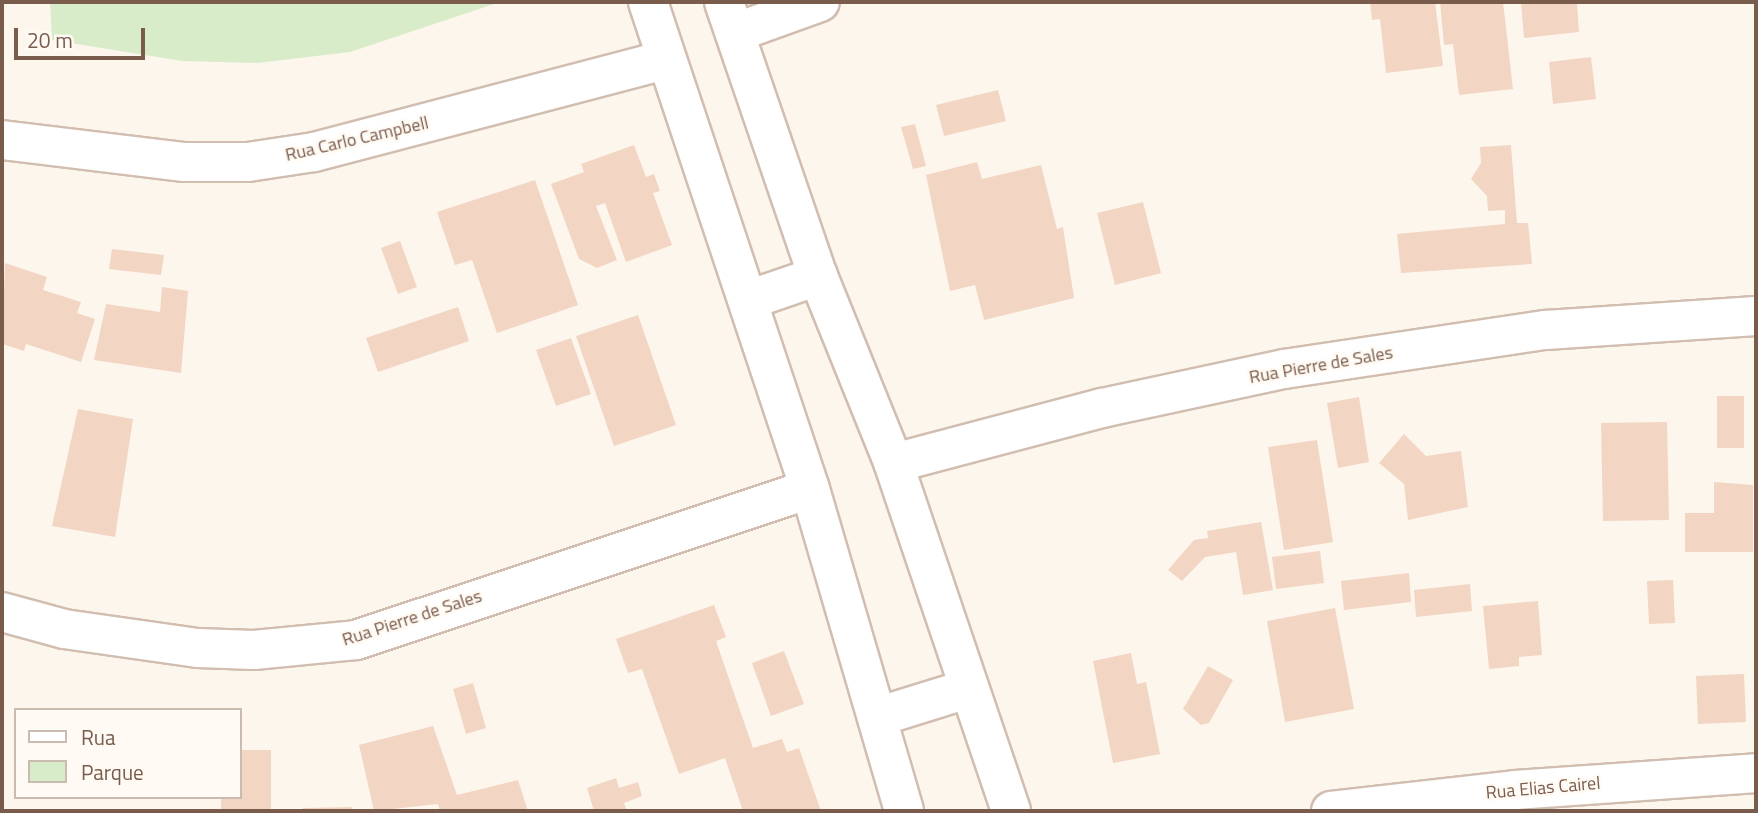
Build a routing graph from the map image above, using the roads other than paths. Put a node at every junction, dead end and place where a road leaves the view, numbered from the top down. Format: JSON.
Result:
{"nodes":[{"id":1,"x":648,"y":2,"type":"edge"},
{"id":2,"x":820,"y":2,"type":"edge"},
{"id":3,"x":731,"y":17,"type":"edge"},
{"id":4,"x":664,"y":60,"type":"junction"},
{"id":5,"x":2,"y":140,"type":"edge"},
{"id":6,"x":818,"y":276,"type":"junction"},
{"id":7,"x":748,"y":300,"type":"junction"},
{"id":8,"x":1756,"y":316,"type":"edge"},
{"id":9,"x":894,"y":463,"type":"junction"},
{"id":10,"x":810,"y":489,"type":"junction"},
{"id":11,"x":2,"y":612,"type":"edge"},
{"id":12,"x":967,"y":689,"type":"junction"},
{"id":13,"x":877,"y":718,"type":"junction"},
{"id":14,"x":1756,"y":773,"type":"edge"},
{"id":15,"x":904,"y":811,"type":"edge"},
{"id":16,"x":1011,"y":811,"type":"edge"},
{"id":17,"x":1331,"y":811,"type":"edge"}],
"edges":[{"from":1,"to":4,"type":"street"},
{"from":2,"to":3,"type":"street"},
{"from":3,"to":6,"type":"street"},
{"from":4,"to":5,"type":"street","name":"Rua Carlo Campbell"},
{"from":4,"to":7,"type":"street"},
{"from":6,"to":7,"type":"street"},
{"from":6,"to":9,"type":"street"},
{"from":7,"to":10,"type":"street"},
{"from":8,"to":9,"type":"street","name":"Rua Pierre de Sales"},
{"from":9,"to":12,"type":"street"},
{"from":10,"to":11,"type":"street","name":"Rua Pierre de Sales"},
{"from":10,"to":13,"type":"street"},
{"from":12,"to":13,"type":"street"},
{"from":12,"to":16,"type":"street"},
{"from":13,"to":15,"type":"street"},
{"from":14,"to":17,"type":"street","name":"Rua Elias Cairel"}]}
